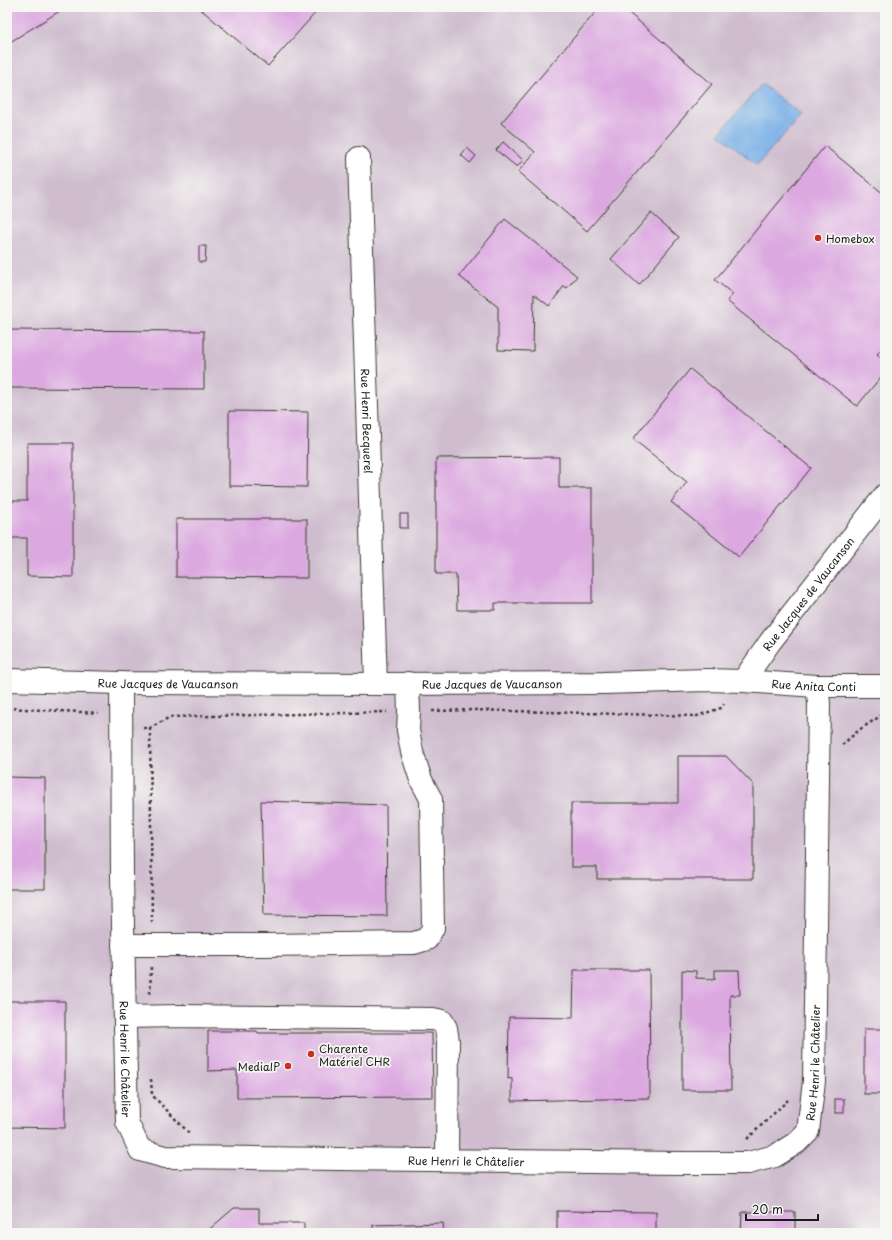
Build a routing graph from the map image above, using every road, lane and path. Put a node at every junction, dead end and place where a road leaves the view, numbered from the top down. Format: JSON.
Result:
{"nodes":[{"id":1,"x":359,"y":158,"type":"dead end"},
{"id":2,"x":885,"y":495,"type":"edge"},
{"id":3,"x":7,"y":680,"type":"edge"},
{"id":4,"x":744,"y":681,"type":"junction"},
{"id":5,"x":121,"y":683,"type":"junction"},
{"id":6,"x":408,"y":683,"type":"junction"},
{"id":7,"x":376,"y":684,"type":"junction"},
{"id":8,"x":817,"y":686,"type":"junction"},
{"id":9,"x":885,"y":686,"type":"edge"},
{"id":10,"x":7,"y":708,"type":"edge"},
{"id":11,"x":409,"y":711,"type":"junction"},
{"id":12,"x":885,"y":713,"type":"edge"},
{"id":13,"x":121,"y":726,"type":"junction"},
{"id":14,"x":150,"y":728,"type":"junction"},
{"id":15,"x":838,"y":749,"type":"dead end"},
{"id":16,"x":152,"y":944,"type":"junction"},
{"id":17,"x":123,"y":945,"type":"junction"},
{"id":18,"x":149,"y":1016,"type":"junction"},
{"id":19,"x":125,"y":1017,"type":"junction"},
{"id":20,"x":151,"y":1072,"type":"dead end"},
{"id":21,"x":791,"y":1097,"type":"dead end"},
{"id":22,"x":189,"y":1134,"type":"dead end"},
{"id":23,"x":745,"y":1140,"type":"dead end"},
{"id":24,"x":447,"y":1160,"type":"junction"}],
"edges":[{"from":1,"to":7,"type":"street","name":"Rue Henri Becquerel"},
{"from":2,"to":4,"type":"street","name":"Rue Jacques de Vaucanson"},
{"from":3,"to":5,"type":"street","name":"Rue Jacques de Vaucanson"},
{"from":4,"to":6,"type":"street","name":"Rue Jacques de Vaucanson"},
{"from":4,"to":8,"type":"street","name":"Rue Anita Conti"},
{"from":4,"to":11,"type":"path"},
{"from":5,"to":7,"type":"street","name":"Rue Jacques de Vaucanson"},
{"from":5,"to":13,"type":"street","name":"Rue Henri le Châtelier"},
{"from":6,"to":7,"type":"street","name":"Rue Jacques de Vaucanson"},
{"from":6,"to":11,"type":"street"},
{"from":8,"to":9,"type":"street","name":"Rue Anita Conti"},
{"from":8,"to":24,"type":"street","name":"Rue Henri le Châtelier"},
{"from":10,"to":13,"type":"path"},
{"from":11,"to":14,"type":"path"},
{"from":11,"to":16,"type":"street"},
{"from":12,"to":15,"type":"path"},
{"from":13,"to":14,"type":"path"},
{"from":13,"to":17,"type":"street","name":"Rue Henri le Châtelier"},
{"from":14,"to":16,"type":"path"},
{"from":16,"to":17,"type":"street"},
{"from":16,"to":18,"type":"path"},
{"from":17,"to":19,"type":"street","name":"Rue Henri le Châtelier"},
{"from":18,"to":19,"type":"street"},
{"from":18,"to":24,"type":"street"},
{"from":19,"to":24,"type":"street","name":"Rue Henri le Châtelier"},
{"from":20,"to":22,"type":"path"},
{"from":21,"to":23,"type":"path"}]}
